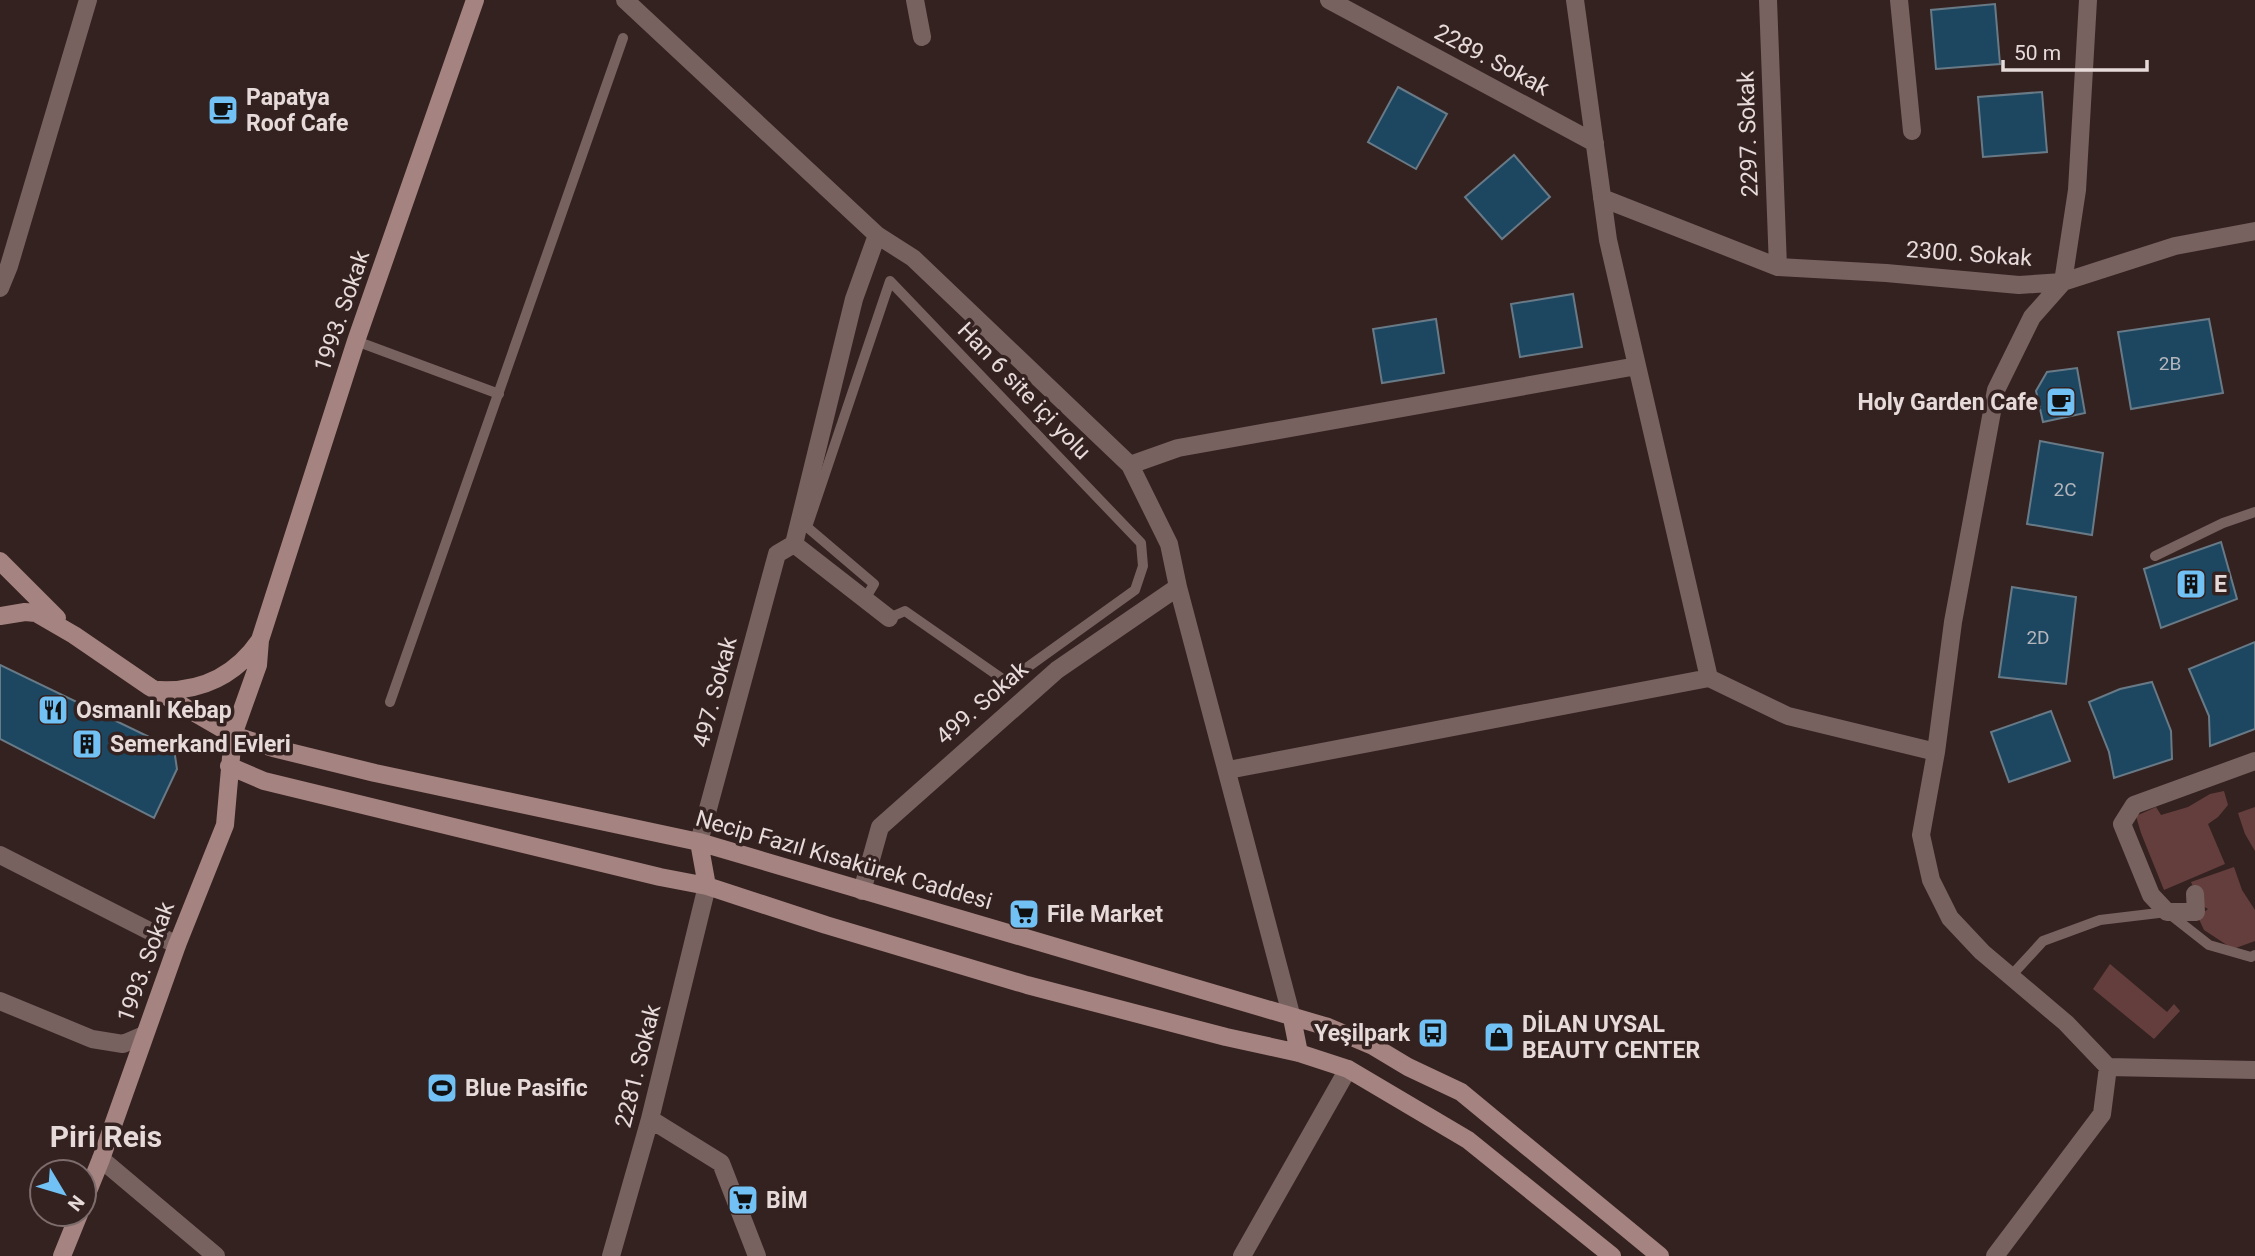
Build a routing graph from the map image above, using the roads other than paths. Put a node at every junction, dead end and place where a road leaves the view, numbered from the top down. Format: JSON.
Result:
{"nodes":[{"id":1,"x":88,"y":0,"type":"edge"},
{"id":2,"x":475,"y":0,"type":"edge"},
{"id":3,"x":625,"y":0,"type":"edge"},
{"id":4,"x":915,"y":0,"type":"edge"},
{"id":5,"x":1329,"y":0,"type":"edge"},
{"id":6,"x":1576,"y":0,"type":"edge"},
{"id":7,"x":1768,"y":0,"type":"edge"},
{"id":8,"x":1899,"y":0,"type":"edge"},
{"id":9,"x":2088,"y":0,"type":"edge"},
{"id":10,"x":922,"y":37,"type":"dead end"},
{"id":11,"x":623,"y":38,"type":"dead end"},
{"id":12,"x":1912,"y":131,"type":"dead end"},
{"id":13,"x":1595,"y":143,"type":"junction"},
{"id":14,"x":1602,"y":198,"type":"junction"},
{"id":15,"x":2255,"y":231,"type":"edge"},
{"id":16,"x":877,"y":235,"type":"junction"},
{"id":17,"x":1778,"y":267,"type":"junction"},
{"id":18,"x":2063,"y":282,"type":"junction"},
{"id":19,"x":0,"y":288,"type":"edge"},
{"id":20,"x":356,"y":341,"type":"junction"},
{"id":21,"x":1637,"y":366,"type":"junction"},
{"id":22,"x":499,"y":394,"type":"junction"},
{"id":23,"x":1130,"y":465,"type":"junction"},
{"id":24,"x":2255,"y":512,"type":"edge"},
{"id":25,"x":794,"y":544,"type":"junction"},
{"id":26,"x":2155,"y":556,"type":"dead end"},
{"id":27,"x":0,"y":561,"type":"edge"},
{"id":28,"x":1178,"y":587,"type":"junction"},
{"id":29,"x":865,"y":599,"type":"junction"},
{"id":30,"x":0,"y":616,"type":"edge"},
{"id":31,"x":889,"y":618,"type":"joint"},
{"id":32,"x":74,"y":635,"type":"junction"},
{"id":33,"x":260,"y":640,"type":"junction"},
{"id":34,"x":1709,"y":678,"type":"junction"},
{"id":35,"x":154,"y":690,"type":"junction"},
{"id":36,"x":390,"y":702,"type":"dead end"},
{"id":37,"x":233,"y":735,"type":"junction"},
{"id":38,"x":1936,"y":752,"type":"junction"},
{"id":39,"x":2255,"y":761,"type":"edge"},
{"id":40,"x":229,"y":766,"type":"junction"},
{"id":41,"x":1228,"y":770,"type":"junction"},
{"id":42,"x":699,"y":842,"type":"junction"},
{"id":43,"x":0,"y":855,"type":"edge"},
{"id":44,"x":707,"y":886,"type":"junction"},
{"id":45,"x":862,"y":891,"type":"junction"},
{"id":46,"x":2195,"y":894,"type":"dead end"},
{"id":47,"x":2167,"y":912,"type":"junction"},
{"id":48,"x":177,"y":945,"type":"junction"},
{"id":49,"x":2255,"y":956,"type":"edge"},
{"id":50,"x":2010,"y":977,"type":"junction"},
{"id":51,"x":0,"y":1001,"type":"edge"},
{"id":52,"x":1292,"y":1018,"type":"junction"},
{"id":53,"x":145,"y":1035,"type":"junction"},
{"id":54,"x":1299,"y":1053,"type":"junction"},
{"id":55,"x":2108,"y":1067,"type":"junction"},
{"id":56,"x":1348,"y":1069,"type":"junction"},
{"id":57,"x":2255,"y":1070,"type":"edge"},
{"id":58,"x":650,"y":1119,"type":"junction"},
{"id":59,"x":101,"y":1159,"type":"junction"},
{"id":60,"x":98,"y":1166,"type":"edge"},
{"id":61,"x":73,"y":1228,"type":"edge"},
{"id":62,"x":62,"y":1256,"type":"edge"},
{"id":63,"x":216,"y":1256,"type":"edge"},
{"id":64,"x":611,"y":1256,"type":"edge"},
{"id":65,"x":757,"y":1256,"type":"edge"},
{"id":66,"x":1242,"y":1256,"type":"edge"},
{"id":67,"x":1612,"y":1256,"type":"edge"},
{"id":68,"x":1660,"y":1256,"type":"edge"},
{"id":69,"x":1995,"y":1256,"type":"edge"}],
"edges":[{"from":1,"to":19,"type":"street"},
{"from":2,"to":20,"type":"main road","name":"1993. Sokak"},
{"from":3,"to":16,"type":"street"},
{"from":4,"to":10,"type":"street"},
{"from":5,"to":13,"type":"street","name":"2289. Sokak"},
{"from":6,"to":13,"type":"street"},
{"from":7,"to":17,"type":"street","name":"2297. Sokak"},
{"from":8,"to":12,"type":"street"},
{"from":9,"to":18,"type":"street","name":"2300. Sokak"},
{"from":11,"to":22,"type":"lane"},
{"from":13,"to":14,"type":"street"},
{"from":14,"to":17,"type":"street","name":"2300. Sokak"},
{"from":14,"to":21,"type":"street"},
{"from":15,"to":18,"type":"street"},
{"from":16,"to":23,"type":"street"},
{"from":16,"to":25,"type":"street"},
{"from":17,"to":18,"type":"street","name":"2300. Sokak"},
{"from":18,"to":38,"type":"street"},
{"from":20,"to":22,"type":"lane"},
{"from":20,"to":33,"type":"main road","name":"1993. Sokak"},
{"from":21,"to":23,"type":"street"},
{"from":21,"to":34,"type":"street"},
{"from":22,"to":36,"type":"lane"},
{"from":23,"to":28,"type":"street"},
{"from":24,"to":26,"type":"lane"},
{"from":25,"to":29,"type":"street"},
{"from":25,"to":42,"type":"street","name":"497. Sokak"},
{"from":27,"to":32,"type":"main road"},
{"from":28,"to":41,"type":"street"},
{"from":28,"to":45,"type":"street","name":"499. Sokak"},
{"from":29,"to":31,"type":"street"},
{"from":29,"to":31,"type":"lane","name":"Han 6 site içi yolu"},
{"from":30,"to":32,"type":"main road"},
{"from":32,"to":35,"type":"main road","name":"Necip Fazıl Kısakürek Caddesi"},
{"from":33,"to":35,"type":"main road"},
{"from":33,"to":37,"type":"main road","name":"1993. Sokak"},
{"from":34,"to":38,"type":"street"},
{"from":34,"to":41,"type":"street"},
{"from":35,"to":37,"type":"main road","name":"Necip Fazıl Kısakürek Caddesi"},
{"from":37,"to":40,"type":"main road","name":"1993. Sokak"},
{"from":37,"to":42,"type":"main road","name":"Necip Fazıl Kısakürek Caddesi"},
{"from":38,"to":50,"type":"street"},
{"from":39,"to":47,"type":"street"},
{"from":40,"to":44,"type":"main road"},
{"from":40,"to":48,"type":"main road","name":"1993. Sokak"},
{"from":41,"to":52,"type":"street"},
{"from":42,"to":44,"type":"main road"},
{"from":42,"to":45,"type":"main road","name":"Necip Fazıl Kısakürek Caddesi"},
{"from":43,"to":48,"type":"street"},
{"from":44,"to":54,"type":"main road"},
{"from":44,"to":58,"type":"street","name":"2281. Sokak"},
{"from":45,"to":52,"type":"main road","name":"Necip Fazıl Kısakürek Caddesi"},
{"from":46,"to":47,"type":"street"},
{"from":47,"to":49,"type":"lane"},
{"from":47,"to":50,"type":"lane"},
{"from":48,"to":53,"type":"main road","name":"1993. Sokak"},
{"from":50,"to":55,"type":"street"},
{"from":51,"to":53,"type":"street"},
{"from":52,"to":54,"type":"main road"},
{"from":52,"to":68,"type":"main road","name":"Necip Fazıl Kısakürek Caddesi"},
{"from":53,"to":59,"type":"main road","name":"1993. Sokak"},
{"from":54,"to":56,"type":"main road"},
{"from":55,"to":57,"type":"street"},
{"from":55,"to":69,"type":"street"},
{"from":56,"to":66,"type":"street"},
{"from":56,"to":67,"type":"main road"},
{"from":58,"to":64,"type":"street","name":"2281. Sokak"},
{"from":58,"to":65,"type":"street"},
{"from":59,"to":60,"type":"main road","name":"1993. Sokak"},
{"from":59,"to":63,"type":"street"},
{"from":61,"to":62,"type":"main road"}]}
